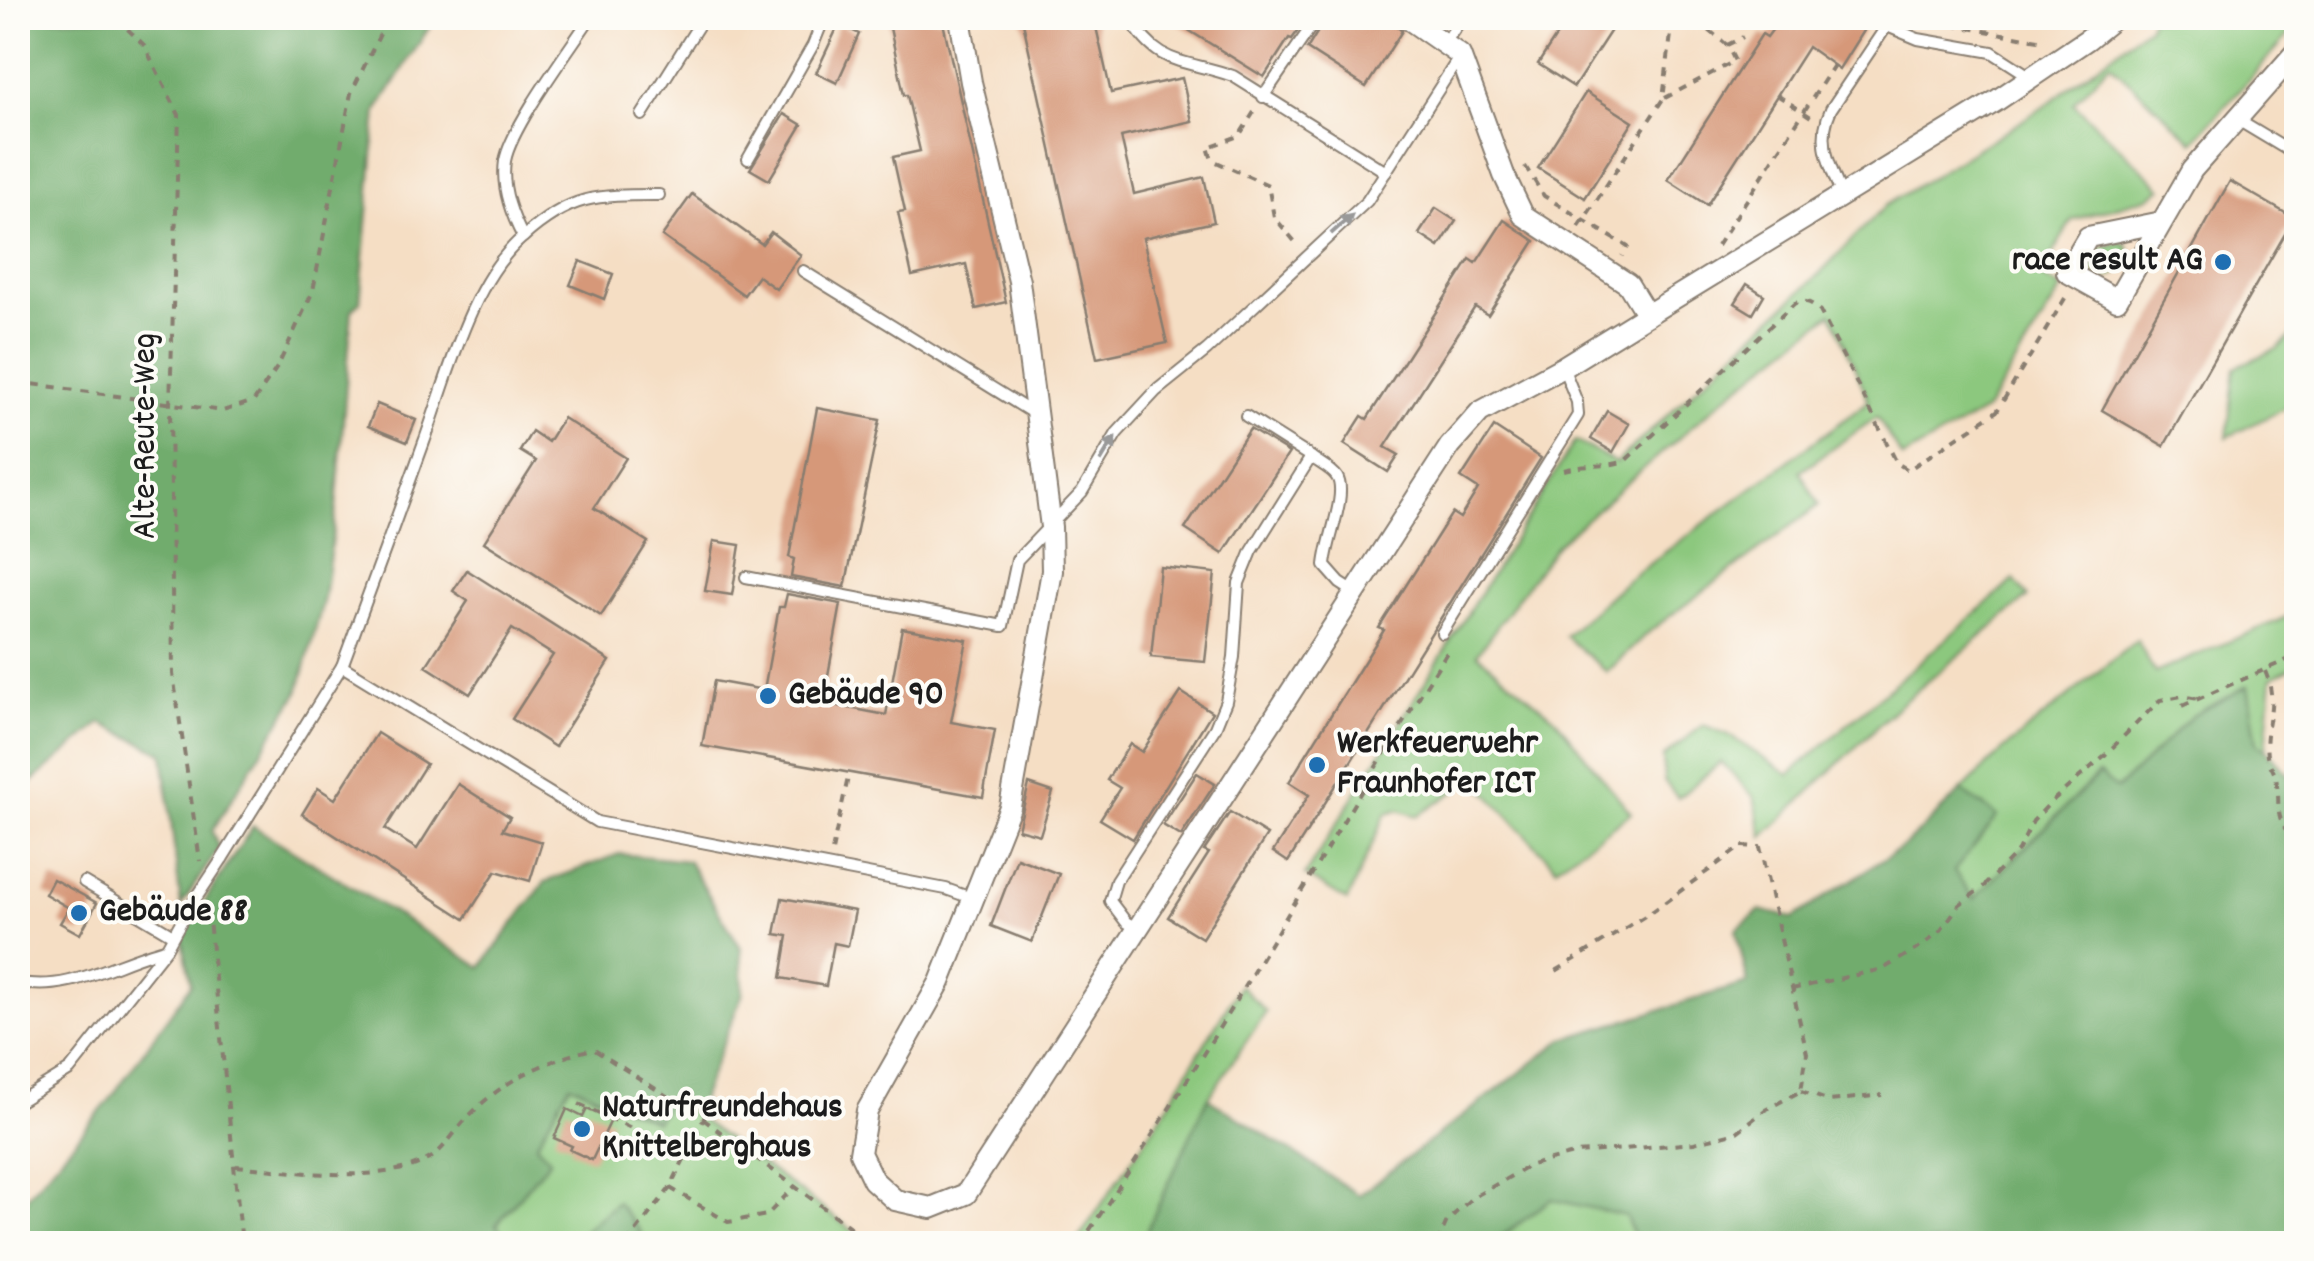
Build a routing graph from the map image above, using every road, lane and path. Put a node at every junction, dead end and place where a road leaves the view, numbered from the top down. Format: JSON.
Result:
{"nodes":[{"id":1,"x":116,"y":18,"type":"edge"},
{"id":2,"x":388,"y":18,"type":"edge"},
{"id":3,"x":590,"y":18,"type":"edge"},
{"id":4,"x":703,"y":18,"type":"edge"},
{"id":5,"x":824,"y":18,"type":"edge"},
{"id":6,"x":960,"y":18,"type":"edge"},
{"id":7,"x":1130,"y":18,"type":"edge"},
{"id":8,"x":1316,"y":18,"type":"edge"},
{"id":9,"x":1407,"y":18,"type":"edge"},
{"id":10,"x":1462,"y":18,"type":"edge"},
{"id":11,"x":1673,"y":18,"type":"edge"},
{"id":12,"x":1694,"y":18,"type":"edge"},
{"id":13,"x":1922,"y":18,"type":"edge"},
{"id":14,"x":2114,"y":18,"type":"edge"},
{"id":15,"x":1889,"y":22,"type":"edge"},
{"id":16,"x":2058,"y":36,"type":"dead end"},
{"id":17,"x":1743,"y":37,"type":"dead end"},
{"id":18,"x":1727,"y":45,"type":"junction"},
{"id":19,"x":1453,"y":49,"type":"junction"},
{"id":20,"x":2296,"y":52,"type":"edge"},
{"id":21,"x":1834,"y":65,"type":"dead end"},
{"id":22,"x":2032,"y":78,"type":"junction"},
{"id":23,"x":1777,"y":95,"type":"dead end"},
{"id":24,"x":1263,"y":97,"type":"junction"},
{"id":25,"x":1663,"y":99,"type":"junction"},
{"id":26,"x":1803,"y":111,"type":"junction"},
{"id":27,"x":642,"y":114,"type":"dead end"},
{"id":28,"x":2235,"y":119,"type":"junction"},
{"id":29,"x":1824,"y":125,"type":"junction"},
{"id":30,"x":2296,"y":155,"type":"edge"},
{"id":31,"x":1519,"y":156,"type":"dead end"},
{"id":32,"x":748,"y":159,"type":"dead end"},
{"id":33,"x":1386,"y":172,"type":"junction"},
{"id":34,"x":659,"y":195,"type":"dead end"},
{"id":35,"x":1842,"y":196,"type":"junction"},
{"id":36,"x":1584,"y":220,"type":"junction"},
{"id":37,"x":2162,"y":222,"type":"junction"},
{"id":38,"x":523,"y":237,"type":"junction"},
{"id":39,"x":1567,"y":245,"type":"junction"},
{"id":40,"x":1716,"y":246,"type":"dead end"},
{"id":41,"x":1307,"y":255,"type":"junction"},
{"id":42,"x":1618,"y":262,"type":"dead end"},
{"id":43,"x":803,"y":270,"type":"dead end"},
{"id":44,"x":2077,"y":278,"type":"junction"},
{"id":45,"x":1647,"y":315,"type":"junction"},
{"id":46,"x":1563,"y":367,"type":"junction"},
{"id":47,"x":18,"y":382,"type":"edge"},
{"id":48,"x":170,"y":405,"type":"junction"},
{"id":49,"x":1036,"y":416,"type":"junction"},
{"id":50,"x":1246,"y":416,"type":"dead end"},
{"id":51,"x":1310,"y":457,"type":"junction"},
{"id":52,"x":1564,"y":470,"type":"dead end"},
{"id":53,"x":1051,"y":527,"type":"junction"},
{"id":54,"x":746,"y":577,"type":"dead end"},
{"id":55,"x":1354,"y":592,"type":"junction"},
{"id":56,"x":1442,"y":634,"type":"dead end"},
{"id":57,"x":1454,"y":642,"type":"dead end"},
{"id":58,"x":2296,"y":656,"type":"edge"},
{"id":59,"x":342,"y":666,"type":"junction"},
{"id":60,"x":2264,"y":671,"type":"junction"},
{"id":61,"x":2198,"y":699,"type":"junction"},
{"id":62,"x":2182,"y":706,"type":"dead end"},
{"id":63,"x":849,"y":773,"type":"dead end"},
{"id":64,"x":2296,"y":843,"type":"edge"},
{"id":65,"x":829,"y":866,"type":"junction"},
{"id":66,"x":202,"y":873,"type":"dead end"},
{"id":67,"x":84,"y":882,"type":"dead end"},
{"id":68,"x":975,"y":900,"type":"junction"},
{"id":69,"x":207,"y":903,"type":"dead end"},
{"id":70,"x":1138,"y":930,"type":"junction"},
{"id":71,"x":173,"y":936,"type":"junction"},
{"id":72,"x":166,"y":948,"type":"junction"},
{"id":73,"x":1556,"y":971,"type":"dead end"},
{"id":74,"x":18,"y":982,"type":"edge"},
{"id":75,"x":1792,"y":988,"type":"junction"},
{"id":76,"x":1801,"y":1091,"type":"junction"},
{"id":77,"x":1882,"y":1095,"type":"dead end"},
{"id":78,"x":18,"y":1102,"type":"edge"},
{"id":79,"x":579,"y":1104,"type":"dead end"},
{"id":80,"x":704,"y":1117,"type":"junction"},
{"id":81,"x":686,"y":1153,"type":"junction"},
{"id":82,"x":236,"y":1166,"type":"junction"},
{"id":83,"x":796,"y":1186,"type":"junction"},
{"id":84,"x":670,"y":1188,"type":"junction"},
{"id":85,"x":242,"y":1244,"type":"edge"},
{"id":86,"x":626,"y":1244,"type":"edge"},
{"id":87,"x":873,"y":1244,"type":"edge"},
{"id":88,"x":1080,"y":1244,"type":"edge"},
{"id":89,"x":1436,"y":1244,"type":"edge"}],
"edges":[{"from":1,"to":48,"type":"path","name":"Alte-Reute-Weg"},
{"from":2,"to":48,"type":"path"},
{"from":3,"to":38,"type":"lane"},
{"from":4,"to":27,"type":"lane"},
{"from":5,"to":32,"type":"lane"},
{"from":6,"to":49,"type":"street"},
{"from":7,"to":24,"type":"lane"},
{"from":8,"to":24,"type":"lane"},
{"from":9,"to":19,"type":"street"},
{"from":10,"to":19,"type":"lane"},
{"from":11,"to":25,"type":"path"},
{"from":12,"to":18,"type":"path"},
{"from":13,"to":16,"type":"path"},
{"from":14,"to":22,"type":"street"},
{"from":15,"to":22,"type":"lane"},
{"from":15,"to":29,"type":"lane"},
{"from":17,"to":18,"type":"path"},
{"from":18,"to":25,"type":"path"},
{"from":19,"to":33,"type":"lane"},
{"from":19,"to":39,"type":"street"},
{"from":20,"to":28,"type":"street"},
{"from":21,"to":26,"type":"path"},
{"from":22,"to":35,"type":"street"},
{"from":23,"to":26,"type":"path"},
{"from":24,"to":33,"type":"lane"},
{"from":24,"to":41,"type":"path"},
{"from":25,"to":36,"type":"path"},
{"from":26,"to":29,"type":"path"},
{"from":26,"to":40,"type":"path"},
{"from":28,"to":30,"type":"lane"},
{"from":28,"to":37,"type":"street"},
{"from":29,"to":35,"type":"lane"},
{"from":31,"to":36,"type":"path"},
{"from":41,"to":33,"type":"lane","one_way":true},
{"from":34,"to":38,"type":"lane"},
{"from":35,"to":45,"type":"street"},
{"from":36,"to":39,"type":"path"},
{"from":36,"to":42,"type":"path"},
{"from":37,"to":44,"type":"street"},
{"from":37,"to":44,"type":"street"},
{"from":38,"to":59,"type":"lane"},
{"from":39,"to":45,"type":"street"},
{"from":53,"to":41,"type":"lane","one_way":true},
{"from":43,"to":49,"type":"lane"},
{"from":44,"to":52,"type":"path"},
{"from":45,"to":46,"type":"street"},
{"from":46,"to":55,"type":"street"},
{"from":46,"to":56,"type":"lane"},
{"from":47,"to":48,"type":"path"},
{"from":48,"to":66,"type":"path","name":"Alte-Reute-Weg"},
{"from":49,"to":53,"type":"street"},
{"from":50,"to":51,"type":"lane"},
{"from":51,"to":55,"type":"lane"},
{"from":51,"to":70,"type":"lane"},
{"from":53,"to":54,"type":"lane"},
{"from":53,"to":68,"type":"street"},
{"from":55,"to":70,"type":"street"},
{"from":57,"to":88,"type":"path"},
{"from":58,"to":60,"type":"path"},
{"from":59,"to":65,"type":"lane"},
{"from":59,"to":71,"type":"lane","bridge":true},
{"from":60,"to":61,"type":"path"},
{"from":60,"to":64,"type":"path"},
{"from":61,"to":62,"type":"path"},
{"from":61,"to":75,"type":"path"},
{"from":63,"to":65,"type":"path"},
{"from":65,"to":68,"type":"lane"},
{"from":67,"to":71,"type":"lane"},
{"from":68,"to":70,"type":"street"},
{"from":69,"to":82,"type":"path"},
{"from":71,"to":72,"type":"lane"},
{"from":72,"to":74,"type":"lane"},
{"from":72,"to":78,"type":"lane"},
{"from":73,"to":75,"type":"path"},
{"from":75,"to":76,"type":"path"},
{"from":76,"to":77,"type":"path"},
{"from":76,"to":89,"type":"path"},
{"from":79,"to":81,"type":"path"},
{"from":80,"to":81,"type":"path"},
{"from":80,"to":82,"type":"path"},
{"from":80,"to":83,"type":"path"},
{"from":81,"to":84,"type":"path"},
{"from":82,"to":85,"type":"path"},
{"from":83,"to":84,"type":"path"},
{"from":83,"to":87,"type":"path"},
{"from":84,"to":86,"type":"path"}]}
